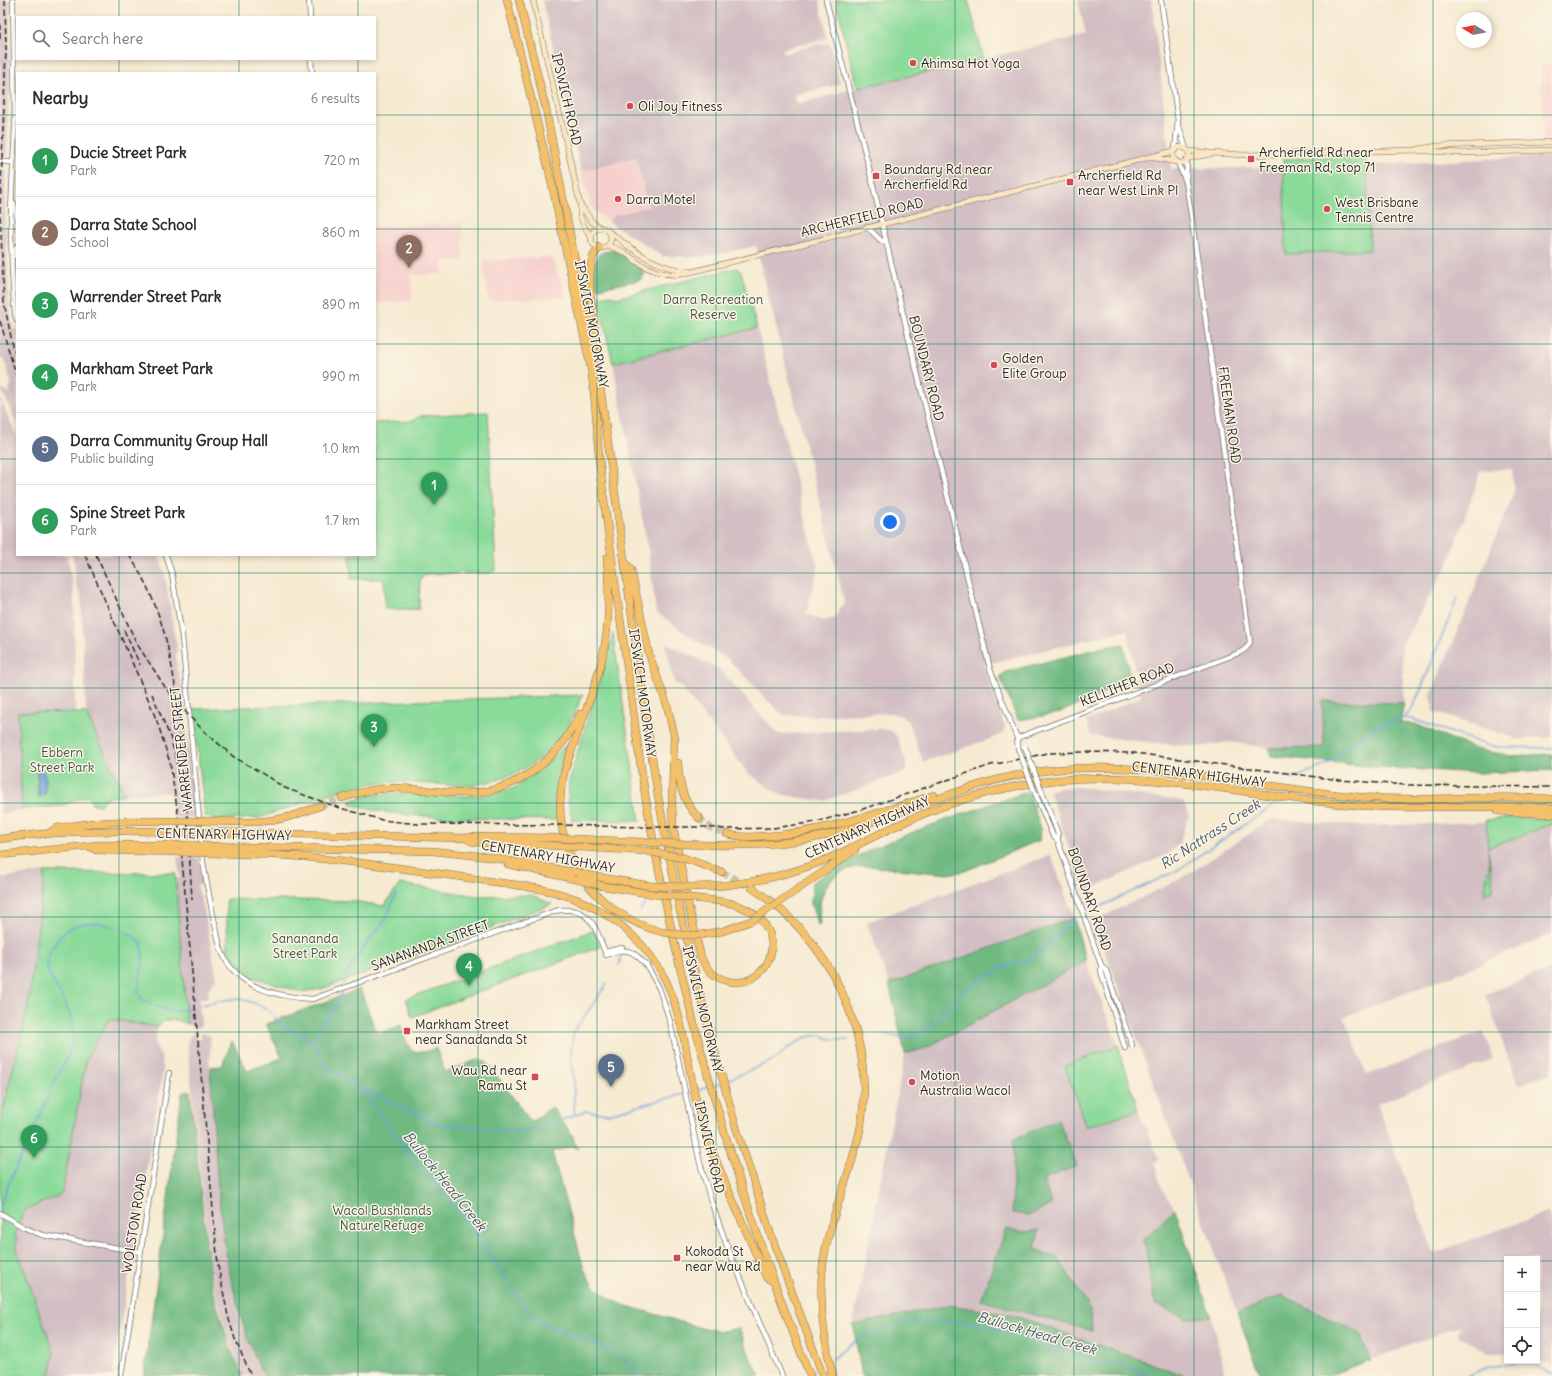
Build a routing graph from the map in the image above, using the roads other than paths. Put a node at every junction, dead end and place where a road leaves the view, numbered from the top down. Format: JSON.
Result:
{"nodes":[{"id":1,"x":13,"y":0,"type":"edge"},
{"id":2,"x":309,"y":0,"type":"edge"},
{"id":3,"x":507,"y":0,"type":"edge"},
{"id":4,"x":519,"y":0,"type":"edge"},
{"id":5,"x":533,"y":0,"type":"edge"},
{"id":6,"x":826,"y":0,"type":"edge"},
{"id":7,"x":1161,"y":0,"type":"edge"},
{"id":8,"x":310,"y":16,"type":"edge"},
{"id":9,"x":311,"y":60,"type":"edge"},
{"id":10,"x":312,"y":72,"type":"edge"},
{"id":11,"x":1178,"y":121,"type":"junction"},
{"id":12,"x":1552,"y":142,"type":"edge"},
{"id":13,"x":1174,"y":150,"type":"junction"},
{"id":14,"x":1187,"y":150,"type":"junction"},
{"id":15,"x":1412,"y":150,"type":"junction"},
{"id":16,"x":1552,"y":150,"type":"edge"},
{"id":17,"x":1210,"y":154,"type":"junction"},
{"id":18,"x":1153,"y":158,"type":"junction"},
{"id":19,"x":1188,"y":159,"type":"junction"},
{"id":20,"x":0,"y":162,"type":"edge"},
{"id":21,"x":13,"y":162,"type":"junction"},
{"id":22,"x":1177,"y":162,"type":"junction"},
{"id":23,"x":1186,"y":182,"type":"junction"},
{"id":24,"x":13,"y":185,"type":"junction"},
{"id":25,"x":580,"y":204,"type":"junction"},
{"id":26,"x":16,"y":216,"type":"edge"},
{"id":27,"x":16,"y":221,"type":"edge"},
{"id":28,"x":882,"y":223,"type":"junction"},
{"id":29,"x":11,"y":224,"type":"junction"},
{"id":30,"x":601,"y":228,"type":"junction"},
{"id":31,"x":866,"y":228,"type":"junction"},
{"id":32,"x":12,"y":232,"type":"junction"},
{"id":33,"x":609,"y":232,"type":"junction"},
{"id":34,"x":16,"y":235,"type":"edge"},
{"id":35,"x":592,"y":239,"type":"junction"},
{"id":36,"x":886,"y":243,"type":"junction"},
{"id":37,"x":604,"y":247,"type":"junction"},
{"id":38,"x":16,"y":249,"type":"edge"},
{"id":39,"x":12,"y":261,"type":"junction"},
{"id":40,"x":693,"y":271,"type":"junction"},
{"id":41,"x":16,"y":316,"type":"edge"},
{"id":42,"x":598,"y":371,"type":"junction"},
{"id":43,"x":607,"y":525,"type":"junction"},
{"id":44,"x":166,"y":556,"type":"edge"},
{"id":45,"x":624,"y":560,"type":"junction"},
{"id":46,"x":1245,"y":650,"type":"joint"},
{"id":47,"x":588,"y":703,"type":"junction"},
{"id":48,"x":674,"y":736,"type":"junction"},
{"id":49,"x":1017,"y":738,"type":"junction"},
{"id":50,"x":974,"y":786,"type":"junction"},
{"id":51,"x":342,"y":798,"type":"tunnel mouth"},
{"id":52,"x":1552,"y":799,"type":"edge"},
{"id":53,"x":320,"y":806,"type":"tunnel mouth"},
{"id":54,"x":1418,"y":808,"type":"junction"},
{"id":55,"x":1552,"y":808,"type":"edge"},
{"id":56,"x":1552,"y":814,"type":"edge"},
{"id":57,"x":699,"y":818,"type":"tunnel mouth"},
{"id":58,"x":47,"y":834,"type":"junction"},
{"id":59,"x":727,"y":834,"type":"tunnel mouth"},
{"id":60,"x":465,"y":838,"type":"junction"},
{"id":61,"x":0,"y":839,"type":"edge"},
{"id":62,"x":1058,"y":841,"type":"junction"},
{"id":63,"x":860,"y":844,"type":"junction"},
{"id":64,"x":208,"y":850,"type":"junction"},
{"id":65,"x":0,"y":855,"type":"edge"},
{"id":66,"x":489,"y":857,"type":"junction"},
{"id":67,"x":722,"y":872,"type":"tunnel mouth"},
{"id":68,"x":752,"y":888,"type":"tunnel mouth"},
{"id":69,"x":606,"y":954,"type":"joint"},
{"id":70,"x":1101,"y":965,"type":"junction"},
{"id":71,"x":313,"y":999,"type":"joint"},
{"id":72,"x":1132,"y":1045,"type":"dead end"},
{"id":73,"x":1125,"y":1048,"type":"dead end"},
{"id":74,"x":169,"y":1073,"type":"dead end"},
{"id":75,"x":0,"y":1213,"type":"edge"},
{"id":76,"x":141,"y":1252,"type":"junction"},
{"id":77,"x":774,"y":1282,"type":"junction"},
{"id":78,"x":122,"y":1376,"type":"edge"},
{"id":79,"x":782,"y":1376,"type":"edge"},
{"id":80,"x":810,"y":1376,"type":"edge"},
{"id":81,"x":823,"y":1376,"type":"edge"},
{"id":82,"x":833,"y":1376,"type":"edge"}],
"edges":[{"from":1,"to":21,"type":"street"},
{"from":2,"to":8,"type":"street"},
{"from":3,"to":43,"type":"highway","name":"IPSWICH MOTORWAY"},
{"from":4,"to":42,"type":"highway","name":"IPSWICH MOTORWAY"},
{"from":5,"to":25,"type":"main road","name":"IPSWICH ROAD"},
{"from":6,"to":28,"type":"street","name":"BOUNDARY ROAD"},
{"from":7,"to":11,"type":"street"},
{"from":9,"to":10,"type":"street"},
{"from":11,"to":13,"type":"street"},
{"from":11,"to":14,"type":"street"},
{"from":12,"to":15,"type":"main road"},
{"from":13,"to":14,"type":"main road"},
{"from":13,"to":18,"type":"main road","name":"ARCHERFIELD ROAD"},
{"from":13,"to":22,"type":"main road"},
{"from":14,"to":17,"type":"main road"},
{"from":14,"to":19,"type":"main road"},
{"from":15,"to":16,"type":"main road"},
{"from":15,"to":17,"type":"main road"},
{"from":17,"to":19,"type":"main road"},
{"from":18,"to":22,"type":"main road","name":"ARCHERFIELD ROAD"},
{"from":18,"to":28,"type":"main road","name":"ARCHERFIELD ROAD"},
{"from":19,"to":22,"type":"main road"},
{"from":19,"to":23,"type":"street","name":"FREEMAN ROAD"},
{"from":20,"to":21,"type":"street"},
{"from":21,"to":24,"type":"street"},
{"from":22,"to":23,"type":"street","name":"FREEMAN ROAD"},
{"from":23,"to":46,"type":"street","name":"FREEMAN ROAD"},
{"from":24,"to":26,"type":"street"},
{"from":24,"to":29,"type":"street"},
{"from":25,"to":30,"type":"main road","name":"IPSWICH ROAD"},
{"from":25,"to":35,"type":"main road","name":"IPSWICH ROAD"},
{"from":27,"to":29,"type":"street"},
{"from":28,"to":31,"type":"main road","name":"ARCHERFIELD ROAD"},
{"from":28,"to":36,"type":"street","name":"BOUNDARY ROAD"},
{"from":29,"to":32,"type":"street"},
{"from":30,"to":33,"type":"main road"},
{"from":30,"to":35,"type":"main road"},
{"from":31,"to":36,"type":"street"},
{"from":31,"to":40,"type":"main road","name":"ARCHERFIELD ROAD"},
{"from":32,"to":34,"type":"street"},
{"from":32,"to":39,"type":"street"},
{"from":33,"to":37,"type":"main road"},
{"from":33,"to":40,"type":"main road","name":"ARCHERFIELD ROAD"},
{"from":35,"to":37,"type":"main road"},
{"from":36,"to":49,"type":"street","name":"BOUNDARY ROAD"},
{"from":37,"to":40,"type":"main road","name":"ARCHERFIELD ROAD"},
{"from":37,"to":42,"type":"highway"},
{"from":38,"to":39,"type":"street"},
{"from":39,"to":41,"type":"street"},
{"from":42,"to":45,"type":"highway","name":"IPSWICH MOTORWAY"},
{"from":43,"to":47,"type":"highway"},
{"from":43,"to":77,"type":"highway","name":"IPSWICH MOTORWAY"},
{"from":44,"to":71,"type":"street","name":"WARRENDER STREET"},
{"from":45,"to":48,"type":"highway"},
{"from":45,"to":81,"type":"highway","name":"IPSWICH MOTORWAY"},
{"from":46,"to":49,"type":"street","name":"KELLIHER ROAD"},
{"from":47,"to":51,"type":"highway"},
{"from":47,"to":63,"type":"highway","bridge":true},
{"from":48,"to":57,"type":"highway"},
{"from":48,"to":66,"type":"highway","bridge":true},
{"from":49,"to":62,"type":"street","name":"BOUNDARY ROAD","bridge":true},
{"from":49,"to":62,"type":"street","name":"BOUNDARY ROAD","bridge":true},
{"from":50,"to":52,"type":"highway","name":"CENTENARY HIGHWAY"},
{"from":50,"to":59,"type":"highway"},
{"from":50,"to":60,"type":"highway","name":"CENTENARY HIGHWAY","bridge":true},
{"from":53,"to":58,"type":"highway","bridge":true},
{"from":54,"to":55,"type":"highway","name":"CENTENARY HIGHWAY"},
{"from":54,"to":56,"type":"highway"},
{"from":54,"to":63,"type":"highway","name":"CENTENARY HIGHWAY"},
{"from":58,"to":60,"type":"highway","name":"CENTENARY HIGHWAY","bridge":true},
{"from":58,"to":61,"type":"highway","name":"CENTENARY HIGHWAY"},
{"from":60,"to":67,"type":"highway","bridge":true},
{"from":62,"to":70,"type":"street","name":"BOUNDARY ROAD"},
{"from":63,"to":66,"type":"highway","name":"CENTENARY HIGHWAY","bridge":true},
{"from":64,"to":65,"type":"highway","name":"CENTENARY HIGHWAY","bridge":true},
{"from":64,"to":66,"type":"highway","name":"CENTENARY HIGHWAY"},
{"from":64,"to":77,"type":"highway"},
{"from":68,"to":82,"type":"highway"},
{"from":69,"to":71,"type":"street","name":"SANANANDA STREET"},
{"from":69,"to":79,"type":"street","name":"IPSWICH ROAD"},
{"from":70,"to":72,"type":"street","name":"BOUNDARY ROAD"},
{"from":70,"to":73,"type":"street","name":"BOUNDARY ROAD"},
{"from":74,"to":76,"type":"street","name":"WOLSTON ROAD"},
{"from":75,"to":76,"type":"street"},
{"from":76,"to":78,"type":"street","name":"WOLSTON ROAD"},
{"from":77,"to":80,"type":"highway","name":"IPSWICH MOTORWAY"}]}
